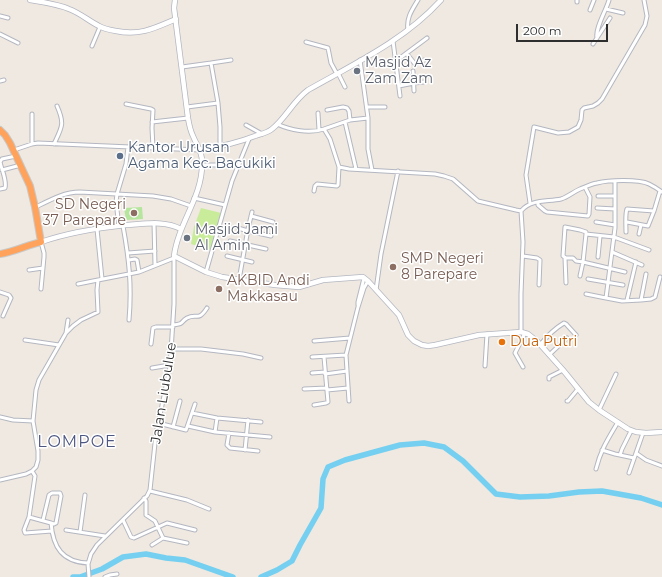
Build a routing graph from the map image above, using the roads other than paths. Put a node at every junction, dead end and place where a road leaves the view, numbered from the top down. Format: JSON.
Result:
{"nodes":[{"id":1,"x":34,"y":0,"type":"edge"},
{"id":2,"x":176,"y":0,"type":"edge"},
{"id":3,"x":418,"y":0,"type":"edge"},
{"id":4,"x":441,"y":0,"type":"edge"},
{"id":5,"x":594,"y":0,"type":"edge"},
{"id":6,"x":608,"y":0,"type":"edge"},
{"id":7,"x":644,"y":0,"type":"edge"},
{"id":8,"x":50,"y":2,"type":"edge"},
{"id":9,"x":606,"y":9,"type":"junction"},
{"id":10,"x":590,"y":10,"type":"dead end"},
{"id":11,"x":623,"y":13,"type":"dead end"},
{"id":12,"x":0,"y":16,"type":"edge"},
{"id":13,"x":8,"y":18,"type":"dead end"},
{"id":14,"x":610,"y":18,"type":"dead end"},
{"id":15,"x":176,"y":19,"type":"junction"},
{"id":16,"x":100,"y":27,"type":"junction"},
{"id":17,"x":408,"y":30,"type":"junction"},
{"id":18,"x":0,"y":34,"type":"edge"},
{"id":19,"x":427,"y":38,"type":"dead end"},
{"id":20,"x":597,"y":38,"type":"junction"},
{"id":21,"x":393,"y":41,"type":"junction"},
{"id":22,"x":306,"y":42,"type":"dead end"},
{"id":23,"x":18,"y":43,"type":"dead end"},
{"id":24,"x":593,"y":44,"type":"dead end"},
{"id":25,"x":92,"y":46,"type":"dead end"},
{"id":26,"x":407,"y":54,"type":"junction"},
{"id":27,"x":231,"y":60,"type":"dead end"},
{"id":28,"x":360,"y":60,"type":"junction"},
{"id":29,"x":424,"y":60,"type":"dead end"},
{"id":30,"x":396,"y":61,"type":"junction"},
{"id":31,"x":211,"y":63,"type":"junction"},
{"id":32,"x":182,"y":67,"type":"junction"},
{"id":33,"x":413,"y":71,"type":"dead end"},
{"id":34,"x":337,"y":73,"type":"junction"},
{"id":35,"x":424,"y":82,"type":"dead end"},
{"id":36,"x":414,"y":83,"type":"junction"},
{"id":37,"x":399,"y":86,"type":"junction"},
{"id":38,"x":345,"y":87,"type":"dead end"},
{"id":39,"x":414,"y":91,"type":"dead end"},
{"id":40,"x":400,"y":96,"type":"dead end"},
{"id":41,"x":218,"y":103,"type":"junction"},
{"id":42,"x":126,"y":104,"type":"dead end"},
{"id":43,"x":57,"y":106,"type":"dead end"},
{"id":44,"x":385,"y":106,"type":"dead end"},
{"id":45,"x":187,"y":107,"type":"junction"},
{"id":46,"x":367,"y":107,"type":"junction"},
{"id":47,"x":327,"y":110,"type":"dead end"},
{"id":48,"x":318,"y":113,"type":"dead end"},
{"id":49,"x":32,"y":114,"type":"dead end"},
{"id":50,"x":188,"y":118,"type":"junction"},
{"id":51,"x":368,"y":118,"type":"junction"},
{"id":52,"x":350,"y":120,"type":"junction"},
{"id":53,"x":152,"y":122,"type":"junction"},
{"id":54,"x":345,"y":122,"type":"junction"},
{"id":55,"x":277,"y":124,"type":"junction"},
{"id":56,"x":246,"y":125,"type":"dead end"},
{"id":57,"x":324,"y":129,"type":"junction"},
{"id":58,"x":0,"y":130,"type":"edge"},
{"id":59,"x":319,"y":130,"type":"junction"},
{"id":60,"x":262,"y":134,"type":"junction"},
{"id":61,"x":249,"y":139,"type":"junction"},
{"id":62,"x":32,"y":144,"type":"junction"},
{"id":63,"x":54,"y":144,"type":"junction"},
{"id":64,"x":220,"y":146,"type":"junction"},
{"id":65,"x":128,"y":147,"type":"junction"},
{"id":66,"x":153,"y":148,"type":"junction"},
{"id":67,"x":200,"y":150,"type":"junction"},
{"id":68,"x":15,"y":153,"type":"junction"},
{"id":69,"x":0,"y":162,"type":"edge"},
{"id":70,"x":202,"y":164,"type":"junction"},
{"id":71,"x":20,"y":165,"type":"junction"},
{"id":72,"x":238,"y":165,"type":"junction"},
{"id":73,"x":339,"y":168,"type":"junction"},
{"id":74,"x":356,"y":169,"type":"junction"},
{"id":75,"x":2,"y":170,"type":"junction"},
{"id":76,"x":372,"y":170,"type":"junction"},
{"id":77,"x":398,"y":171,"type":"junction"},
{"id":78,"x":615,"y":181,"type":"junction"},
{"id":79,"x":585,"y":187,"type":"junction"},
{"id":80,"x":0,"y":189,"type":"edge"},
{"id":81,"x":314,"y":191,"type":"dead end"},
{"id":82,"x":661,"y":191,"type":"edge"},
{"id":83,"x":117,"y":194,"type":"junction"},
{"id":84,"x":598,"y":196,"type":"dead end"},
{"id":85,"x":615,"y":196,"type":"junction"},
{"id":86,"x":194,"y":198,"type":"junction"},
{"id":87,"x":538,"y":202,"type":"junction"},
{"id":88,"x":530,"y":203,"type":"junction"},
{"id":89,"x":225,"y":205,"type":"junction"},
{"id":90,"x":191,"y":206,"type":"junction"},
{"id":91,"x":35,"y":207,"type":"junction"},
{"id":92,"x":597,"y":208,"type":"dead end"},
{"id":93,"x":615,"y":209,"type":"junction"},
{"id":94,"x":521,"y":211,"type":"junction"},
{"id":95,"x":654,"y":211,"type":"junction"},
{"id":96,"x":252,"y":212,"type":"dead end"},
{"id":97,"x":251,"y":216,"type":"junction"},
{"id":98,"x":273,"y":222,"type":"dead end"},
{"id":99,"x":596,"y":222,"type":"dead end"},
{"id":100,"x":627,"y":222,"type":"junction"},
{"id":101,"x":154,"y":223,"type":"junction"},
{"id":102,"x":615,"y":225,"type":"junction"},
{"id":103,"x":641,"y":225,"type":"junction"},
{"id":104,"x":121,"y":226,"type":"junction"},
{"id":105,"x":97,"y":228,"type":"junction"},
{"id":106,"x":238,"y":228,"type":"dead end"},
{"id":107,"x":181,"y":229,"type":"junction"},
{"id":108,"x":248,"y":231,"type":"junction"},
{"id":109,"x":39,"y":232,"type":"junction"},
{"id":110,"x":626,"y":232,"type":"dead end"},
{"id":111,"x":586,"y":234,"type":"junction"},
{"id":112,"x":639,"y":234,"type":"dead end"},
{"id":113,"x":271,"y":236,"type":"dead end"},
{"id":114,"x":600,"y":236,"type":"junction"},
{"id":115,"x":614,"y":238,"type":"junction"},
{"id":116,"x":230,"y":241,"type":"dead end"},
{"id":117,"x":41,"y":242,"type":"junction"},
{"id":118,"x":31,"y":244,"type":"junction"},
{"id":119,"x":246,"y":244,"type":"junction"},
{"id":120,"x":266,"y":249,"type":"dead end"},
{"id":121,"x":649,"y":250,"type":"dead end"},
{"id":122,"x":154,"y":251,"type":"junction"},
{"id":123,"x":612,"y":252,"type":"junction"},
{"id":124,"x":128,"y":253,"type":"junction"},
{"id":125,"x":0,"y":254,"type":"edge"},
{"id":126,"x":227,"y":256,"type":"dead end"},
{"id":127,"x":523,"y":256,"type":"junction"},
{"id":128,"x":174,"y":257,"type":"junction"},
{"id":129,"x":598,"y":257,"type":"dead end"},
{"id":130,"x":565,"y":258,"type":"junction"},
{"id":131,"x":243,"y":259,"type":"junction"},
{"id":132,"x":129,"y":260,"type":"junction"},
{"id":133,"x":252,"y":262,"type":"dead end"},
{"id":134,"x":583,"y":262,"type":"junction"},
{"id":135,"x":636,"y":262,"type":"junction"},
{"id":136,"x":155,"y":265,"type":"junction"},
{"id":137,"x":642,"y":265,"type":"dead end"},
{"id":138,"x":43,"y":268,"type":"junction"},
{"id":139,"x":610,"y":268,"type":"junction"},
{"id":140,"x":29,"y":270,"type":"dead end"},
{"id":141,"x":139,"y":272,"type":"junction"},
{"id":142,"x":206,"y":272,"type":"junction"},
{"id":143,"x":625,"y":272,"type":"dead end"},
{"id":144,"x":130,"y":274,"type":"junction"},
{"id":145,"x":646,"y":274,"type":"dead end"},
{"id":146,"x":580,"y":276,"type":"dead end"},
{"id":147,"x":660,"y":277,"type":"dead end"},
{"id":148,"x":102,"y":279,"type":"junction"},
{"id":149,"x":588,"y":279,"type":"dead end"},
{"id":150,"x":98,"y":280,"type":"junction"},
{"id":151,"x":239,"y":280,"type":"junction"},
{"id":152,"x":366,"y":280,"type":"junction"},
{"id":153,"x":608,"y":282,"type":"junction"},
{"id":154,"x":566,"y":283,"type":"dead end"},
{"id":155,"x":78,"y":284,"type":"dead end"},
{"id":156,"x":539,"y":285,"type":"dead end"},
{"id":157,"x":622,"y":285,"type":"dead end"},
{"id":158,"x":41,"y":289,"type":"dead end"},
{"id":159,"x":376,"y":291,"type":"junction"},
{"id":160,"x":0,"y":292,"type":"edge"},
{"id":161,"x":586,"y":294,"type":"dead end"},
{"id":162,"x":606,"y":298,"type":"junction"},
{"id":163,"x":627,"y":300,"type":"junction"},
{"id":164,"x":641,"y":300,"type":"junction"},
{"id":165,"x":207,"y":308,"type":"dead end"},
{"id":166,"x":3,"y":316,"type":"dead end"},
{"id":167,"x":68,"y":320,"type":"dead end"},
{"id":168,"x":129,"y":320,"type":"dead end"},
{"id":169,"x":173,"y":326,"type":"junction"},
{"id":170,"x":523,"y":333,"type":"junction"},
{"id":171,"x":66,"y":334,"type":"junction"},
{"id":172,"x":487,"y":334,"type":"junction"},
{"id":173,"x":576,"y":336,"type":"dead end"},
{"id":174,"x":350,"y":338,"type":"junction"},
{"id":175,"x":567,"y":338,"type":"dead end"},
{"id":176,"x":25,"y":340,"type":"dead end"},
{"id":177,"x":314,"y":341,"type":"dead end"},
{"id":178,"x":151,"y":344,"type":"dead end"},
{"id":179,"x":540,"y":345,"type":"junction"},
{"id":180,"x":59,"y":346,"type":"junction"},
{"id":181,"x":172,"y":349,"type":"junction"},
{"id":182,"x":346,"y":355,"type":"junction"},
{"id":183,"x":549,"y":355,"type":"junction"},
{"id":184,"x":324,"y":357,"type":"junction"},
{"id":185,"x":261,"y":358,"type":"dead end"},
{"id":186,"x":312,"y":358,"type":"dead end"},
{"id":187,"x":170,"y":365,"type":"junction"},
{"id":188,"x":485,"y":366,"type":"dead end"},
{"id":189,"x":152,"y":368,"type":"dead end"},
{"id":190,"x":523,"y":368,"type":"dead end"},
{"id":191,"x":563,"y":370,"type":"junction"},
{"id":192,"x":347,"y":371,"type":"junction"},
{"id":193,"x":325,"y":373,"type":"junction"},
{"id":194,"x":312,"y":374,"type":"dead end"},
{"id":195,"x":616,"y":374,"type":"dead end"},
{"id":196,"x":550,"y":379,"type":"dead end"},
{"id":197,"x":348,"y":388,"type":"junction"},
{"id":198,"x":304,"y":389,"type":"dead end"},
{"id":199,"x":327,"y":389,"type":"junction"},
{"id":200,"x":578,"y":389,"type":"junction"},
{"id":201,"x":180,"y":401,"type":"dead end"},
{"id":202,"x":349,"y":401,"type":"dead end"},
{"id":203,"x":567,"y":401,"type":"dead end"},
{"id":204,"x":195,"y":404,"type":"dead end"},
{"id":205,"x":314,"y":404,"type":"dead end"},
{"id":206,"x":599,"y":410,"type":"junction"},
{"id":207,"x":192,"y":413,"type":"junction"},
{"id":208,"x":0,"y":417,"type":"edge"},
{"id":209,"x":217,"y":418,"type":"junction"},
{"id":210,"x":248,"y":420,"type":"junction"},
{"id":211,"x":34,"y":421,"type":"junction"},
{"id":212,"x":261,"y":422,"type":"dead end"},
{"id":213,"x":618,"y":422,"type":"junction"},
{"id":214,"x":158,"y":423,"type":"junction"},
{"id":215,"x":188,"y":426,"type":"junction"},
{"id":216,"x":173,"y":427,"type":"junction"},
{"id":217,"x":631,"y":431,"type":"junction"},
{"id":218,"x":215,"y":432,"type":"junction"},
{"id":219,"x":662,"y":432,"type":"edge"},
{"id":220,"x":229,"y":433,"type":"junction"},
{"id":221,"x":643,"y":433,"type":"junction"},
{"id":222,"x":246,"y":435,"type":"junction"},
{"id":223,"x":270,"y":437,"type":"dead end"},
{"id":224,"x":245,"y":450,"type":"junction"},
{"id":225,"x":602,"y":450,"type":"junction"},
{"id":226,"x":258,"y":451,"type":"dead end"},
{"id":227,"x":636,"y":453,"type":"junction"},
{"id":228,"x":620,"y":456,"type":"junction"},
{"id":229,"x":634,"y":458,"type":"junction"},
{"id":230,"x":662,"y":466,"type":"edge"},
{"id":231,"x":596,"y":469,"type":"dead end"},
{"id":232,"x":32,"y":471,"type":"junction"},
{"id":233,"x":629,"y":473,"type":"dead end"},
{"id":234,"x":0,"y":480,"type":"edge"},
{"id":235,"x":150,"y":491,"type":"junction"},
{"id":236,"x":85,"y":495,"type":"dead end"},
{"id":237,"x":144,"y":498,"type":"junction"},
{"id":238,"x":210,"y":509,"type":"dead end"},
{"id":239,"x":29,"y":517,"type":"junction"},
{"id":240,"x":43,"y":520,"type":"junction"},
{"id":241,"x":123,"y":520,"type":"junction"},
{"id":242,"x":51,"y":523,"type":"junction"},
{"id":243,"x":158,"y":526,"type":"junction"},
{"id":244,"x":66,"y":530,"type":"dead end"},
{"id":245,"x":195,"y":530,"type":"dead end"},
{"id":246,"x":52,"y":531,"type":"junction"},
{"id":247,"x":80,"y":532,"type":"junction"},
{"id":248,"x":105,"y":536,"type":"junction"},
{"id":249,"x":163,"y":538,"type":"junction"},
{"id":250,"x":187,"y":543,"type":"dead end"},
{"id":251,"x":152,"y":545,"type":"dead end"},
{"id":252,"x":88,"y":563,"type":"junction"},
{"id":253,"x":117,"y":574,"type":"dead end"},
{"id":254,"x":89,"y":577,"type":"edge"},
{"id":255,"x":105,"y":577,"type":"edge"}],
"edges":[{"from":1,"to":8,"type":"street"},
{"from":2,"to":15,"type":"street"},
{"from":3,"to":17,"type":"street"},
{"from":4,"to":17,"type":"street"},
{"from":5,"to":10,"type":"street"},
{"from":6,"to":9,"type":"street"},
{"from":7,"to":88,"type":"street"},
{"from":8,"to":16,"type":"street"},
{"from":9,"to":11,"type":"street"},
{"from":9,"to":20,"type":"street"},
{"from":12,"to":13,"type":"street"},
{"from":14,"to":20,"type":"street"},
{"from":15,"to":16,"type":"street"},
{"from":15,"to":32,"type":"street"},
{"from":16,"to":25,"type":"street"},
{"from":17,"to":21,"type":"street"},
{"from":18,"to":23,"type":"street"},
{"from":19,"to":26,"type":"street"},
{"from":20,"to":24,"type":"street"},
{"from":21,"to":28,"type":"street"},
{"from":21,"to":30,"type":"street"},
{"from":22,"to":34,"type":"street"},
{"from":26,"to":29,"type":"street"},
{"from":26,"to":30,"type":"street"},
{"from":27,"to":31,"type":"street"},
{"from":28,"to":34,"type":"street"},
{"from":28,"to":46,"type":"street"},
{"from":30,"to":37,"type":"street"},
{"from":31,"to":32,"type":"street"},
{"from":31,"to":41,"type":"street"},
{"from":32,"to":45,"type":"street"},
{"from":33,"to":36,"type":"street"},
{"from":34,"to":38,"type":"street"},
{"from":34,"to":55,"type":"street"},
{"from":35,"to":36,"type":"street"},
{"from":36,"to":37,"type":"street"},
{"from":36,"to":39,"type":"street"},
{"from":37,"to":40,"type":"street"},
{"from":41,"to":45,"type":"street"},
{"from":41,"to":64,"type":"street"},
{"from":42,"to":53,"type":"street"},
{"from":43,"to":63,"type":"street"},
{"from":44,"to":46,"type":"street"},
{"from":45,"to":50,"type":"street"},
{"from":46,"to":51,"type":"street"},
{"from":47,"to":52,"type":"street"},
{"from":48,"to":59,"type":"street"},
{"from":49,"to":62,"type":"street"},
{"from":50,"to":53,"type":"street"},
{"from":50,"to":67,"type":"street"},
{"from":51,"to":52,"type":"street"},
{"from":51,"to":76,"type":"street"},
{"from":52,"to":54,"type":"street"},
{"from":53,"to":66,"type":"street"},
{"from":54,"to":57,"type":"street"},
{"from":54,"to":74,"type":"street"},
{"from":55,"to":59,"type":"street"},
{"from":55,"to":60,"type":"street"},
{"from":56,"to":60,"type":"street"},
{"from":57,"to":59,"type":"street"},
{"from":57,"to":73,"type":"street"},
{"from":58,"to":68,"type":"highway"},
{"from":60,"to":61,"type":"street"},
{"from":61,"to":64,"type":"street"},
{"from":61,"to":72,"type":"street"},
{"from":62,"to":63,"type":"street"},
{"from":62,"to":68,"type":"street"},
{"from":63,"to":65,"type":"street"},
{"from":64,"to":67,"type":"street"},
{"from":65,"to":66,"type":"street"},
{"from":65,"to":83,"type":"street"},
{"from":66,"to":67,"type":"street"},
{"from":67,"to":70,"type":"street"},
{"from":68,"to":69,"type":"street"},
{"from":68,"to":71,"type":"highway"},
{"from":69,"to":75,"type":"street"},
{"from":70,"to":72,"type":"street"},
{"from":70,"to":86,"type":"street"},
{"from":71,"to":75,"type":"street"},
{"from":71,"to":91,"type":"highway"},
{"from":72,"to":89,"type":"street"},
{"from":73,"to":74,"type":"street"},
{"from":73,"to":81,"type":"street"},
{"from":74,"to":76,"type":"street"},
{"from":75,"to":80,"type":"street"},
{"from":76,"to":77,"type":"street"},
{"from":77,"to":94,"type":"street"},
{"from":77,"to":159,"type":"street"},
{"from":78,"to":79,"type":"street"},
{"from":78,"to":82,"type":"street"},
{"from":78,"to":85,"type":"street"},
{"from":79,"to":87,"type":"street"},
{"from":79,"to":87,"type":"street"},
{"from":82,"to":95,"type":"street"},
{"from":83,"to":90,"type":"street"},
{"from":83,"to":91,"type":"street"},
{"from":83,"to":104,"type":"street"},
{"from":84,"to":85,"type":"street"},
{"from":85,"to":93,"type":"street"},
{"from":86,"to":89,"type":"street"},
{"from":86,"to":90,"type":"street"},
{"from":87,"to":88,"type":"street"},
{"from":88,"to":94,"type":"street"},
{"from":89,"to":142,"type":"street"},
{"from":90,"to":107,"type":"street"},
{"from":91,"to":109,"type":"highway"},
{"from":92,"to":93,"type":"street"},
{"from":93,"to":102,"type":"street"},
{"from":94,"to":127,"type":"street"},
{"from":95,"to":100,"type":"street"},
{"from":95,"to":103,"type":"street"},
{"from":96,"to":97,"type":"street"},
{"from":97,"to":98,"type":"street"},
{"from":97,"to":108,"type":"street"},
{"from":99,"to":102,"type":"street"},
{"from":100,"to":103,"type":"street"},
{"from":100,"to":110,"type":"street"},
{"from":101,"to":104,"type":"street"},
{"from":101,"to":107,"type":"street"},
{"from":101,"to":122,"type":"street"},
{"from":102,"to":115,"type":"street"},
{"from":103,"to":112,"type":"street"},
{"from":104,"to":105,"type":"street"},
{"from":104,"to":124,"type":"street"},
{"from":105,"to":117,"type":"street"},
{"from":105,"to":148,"type":"street"},
{"from":106,"to":108,"type":"street"},
{"from":107,"to":128,"type":"street"},
{"from":108,"to":113,"type":"street"},
{"from":108,"to":119,"type":"street"},
{"from":109,"to":117,"type":"highway"},
{"from":109,"to":118,"type":"highway"},
{"from":111,"to":114,"type":"street"},
{"from":111,"to":130,"type":"street"},
{"from":111,"to":134,"type":"street"},
{"from":114,"to":115,"type":"street"},
{"from":114,"to":129,"type":"street"},
{"from":115,"to":121,"type":"street"},
{"from":115,"to":123,"type":"street"},
{"from":116,"to":119,"type":"street"},
{"from":117,"to":118,"type":"highway"},
{"from":117,"to":138,"type":"street"},
{"from":118,"to":125,"type":"highway"},
{"from":119,"to":120,"type":"street"},
{"from":119,"to":131,"type":"street"},
{"from":122,"to":124,"type":"street"},
{"from":122,"to":136,"type":"street"},
{"from":123,"to":135,"type":"street"},
{"from":123,"to":139,"type":"street"},
{"from":124,"to":132,"type":"street"},
{"from":126,"to":131,"type":"street"},
{"from":127,"to":156,"type":"street"},
{"from":127,"to":170,"type":"street"},
{"from":128,"to":136,"type":"street"},
{"from":128,"to":142,"type":"street"},
{"from":128,"to":169,"type":"street","name":"Jalan Liubulue"},
{"from":130,"to":134,"type":"street"},
{"from":130,"to":154,"type":"street"},
{"from":131,"to":133,"type":"street"},
{"from":131,"to":151,"type":"street"},
{"from":132,"to":141,"type":"street"},
{"from":132,"to":144,"type":"street"},
{"from":134,"to":139,"type":"street"},
{"from":134,"to":146,"type":"street"},
{"from":135,"to":137,"type":"street"},
{"from":135,"to":163,"type":"street"},
{"from":136,"to":141,"type":"street"},
{"from":138,"to":140,"type":"street"},
{"from":138,"to":158,"type":"street"},
{"from":139,"to":143,"type":"street"},
{"from":139,"to":153,"type":"street"},
{"from":141,"to":144,"type":"street"},
{"from":142,"to":151,"type":"street"},
{"from":144,"to":148,"type":"street"},
{"from":144,"to":168,"type":"street"},
{"from":145,"to":164,"type":"street"},
{"from":147,"to":164,"type":"street"},
{"from":148,"to":150,"type":"street"},
{"from":149,"to":153,"type":"street"},
{"from":150,"to":155,"type":"street"},
{"from":150,"to":171,"type":"street"},
{"from":151,"to":152,"type":"street"},
{"from":152,"to":159,"type":"street"},
{"from":152,"to":174,"type":"street"},
{"from":153,"to":157,"type":"street"},
{"from":153,"to":162,"type":"street"},
{"from":159,"to":172,"type":"street"},
{"from":160,"to":166,"type":"street"},
{"from":161,"to":162,"type":"street"},
{"from":162,"to":163,"type":"street"},
{"from":163,"to":164,"type":"street"},
{"from":165,"to":169,"type":"street"},
{"from":167,"to":171,"type":"street"},
{"from":169,"to":178,"type":"street"},
{"from":169,"to":181,"type":"street","name":"Jalan Liubulue"},
{"from":170,"to":172,"type":"street"},
{"from":170,"to":179,"type":"street"},
{"from":170,"to":190,"type":"street"},
{"from":171,"to":180,"type":"street"},
{"from":172,"to":188,"type":"street"},
{"from":173,"to":179,"type":"street"},
{"from":174,"to":177,"type":"street"},
{"from":174,"to":182,"type":"street"},
{"from":175,"to":183,"type":"street"},
{"from":176,"to":180,"type":"street"},
{"from":179,"to":183,"type":"street"},
{"from":180,"to":211,"type":"street"},
{"from":181,"to":185,"type":"street"},
{"from":181,"to":187,"type":"street","name":"Jalan Liubulue"},
{"from":182,"to":184,"type":"street"},
{"from":182,"to":192,"type":"street"},
{"from":183,"to":191,"type":"street"},
{"from":184,"to":186,"type":"street"},
{"from":184,"to":193,"type":"street"},
{"from":187,"to":189,"type":"street"},
{"from":187,"to":214,"type":"street","name":"Jalan Liubulue"},
{"from":191,"to":196,"type":"street"},
{"from":191,"to":200,"type":"street"},
{"from":192,"to":193,"type":"street"},
{"from":192,"to":197,"type":"street"},
{"from":193,"to":194,"type":"street"},
{"from":193,"to":199,"type":"street"},
{"from":195,"to":206,"type":"street"},
{"from":197,"to":199,"type":"street"},
{"from":197,"to":202,"type":"street"},
{"from":198,"to":199,"type":"street"},
{"from":199,"to":205,"type":"street"},
{"from":200,"to":203,"type":"street"},
{"from":200,"to":206,"type":"street"},
{"from":201,"to":216,"type":"street"},
{"from":204,"to":207,"type":"street"},
{"from":206,"to":213,"type":"street"},
{"from":207,"to":209,"type":"street"},
{"from":207,"to":215,"type":"street"},
{"from":208,"to":211,"type":"street"},
{"from":209,"to":210,"type":"street"},
{"from":209,"to":218,"type":"street"},
{"from":210,"to":212,"type":"street"},
{"from":210,"to":222,"type":"street"},
{"from":211,"to":232,"type":"street"},
{"from":213,"to":217,"type":"street"},
{"from":213,"to":225,"type":"street"},
{"from":214,"to":216,"type":"street"},
{"from":214,"to":235,"type":"street","name":"Jalan Liubulue"},
{"from":215,"to":216,"type":"street"},
{"from":215,"to":218,"type":"street"},
{"from":217,"to":221,"type":"street"},
{"from":217,"to":228,"type":"street"},
{"from":218,"to":220,"type":"street"},
{"from":219,"to":221,"type":"street"},
{"from":220,"to":222,"type":"street"},
{"from":220,"to":224,"type":"street"},
{"from":221,"to":227,"type":"street"},
{"from":222,"to":223,"type":"street"},
{"from":222,"to":224,"type":"street"},
{"from":224,"to":226,"type":"street"},
{"from":225,"to":228,"type":"street"},
{"from":225,"to":231,"type":"street"},
{"from":227,"to":229,"type":"street"},
{"from":227,"to":230,"type":"street"},
{"from":228,"to":229,"type":"street"},
{"from":229,"to":233,"type":"street"},
{"from":232,"to":234,"type":"street"},
{"from":232,"to":239,"type":"street"},
{"from":235,"to":237,"type":"street"},
{"from":235,"to":238,"type":"street"},
{"from":236,"to":247,"type":"street"},
{"from":237,"to":241,"type":"street"},
{"from":237,"to":243,"type":"street"},
{"from":239,"to":240,"type":"street"},
{"from":239,"to":246,"type":"street"},
{"from":240,"to":242,"type":"street"},
{"from":240,"to":242,"type":"street"},
{"from":241,"to":243,"type":"street"},
{"from":241,"to":248,"type":"street"},
{"from":242,"to":246,"type":"street"},
{"from":243,"to":245,"type":"street"},
{"from":243,"to":249,"type":"street"},
{"from":244,"to":247,"type":"street"},
{"from":246,"to":252,"type":"street"},
{"from":247,"to":248,"type":"street"},
{"from":248,"to":252,"type":"street"},
{"from":249,"to":250,"type":"street"},
{"from":249,"to":251,"type":"street"},
{"from":252,"to":254,"type":"street"},
{"from":253,"to":255,"type":"street"}]}
